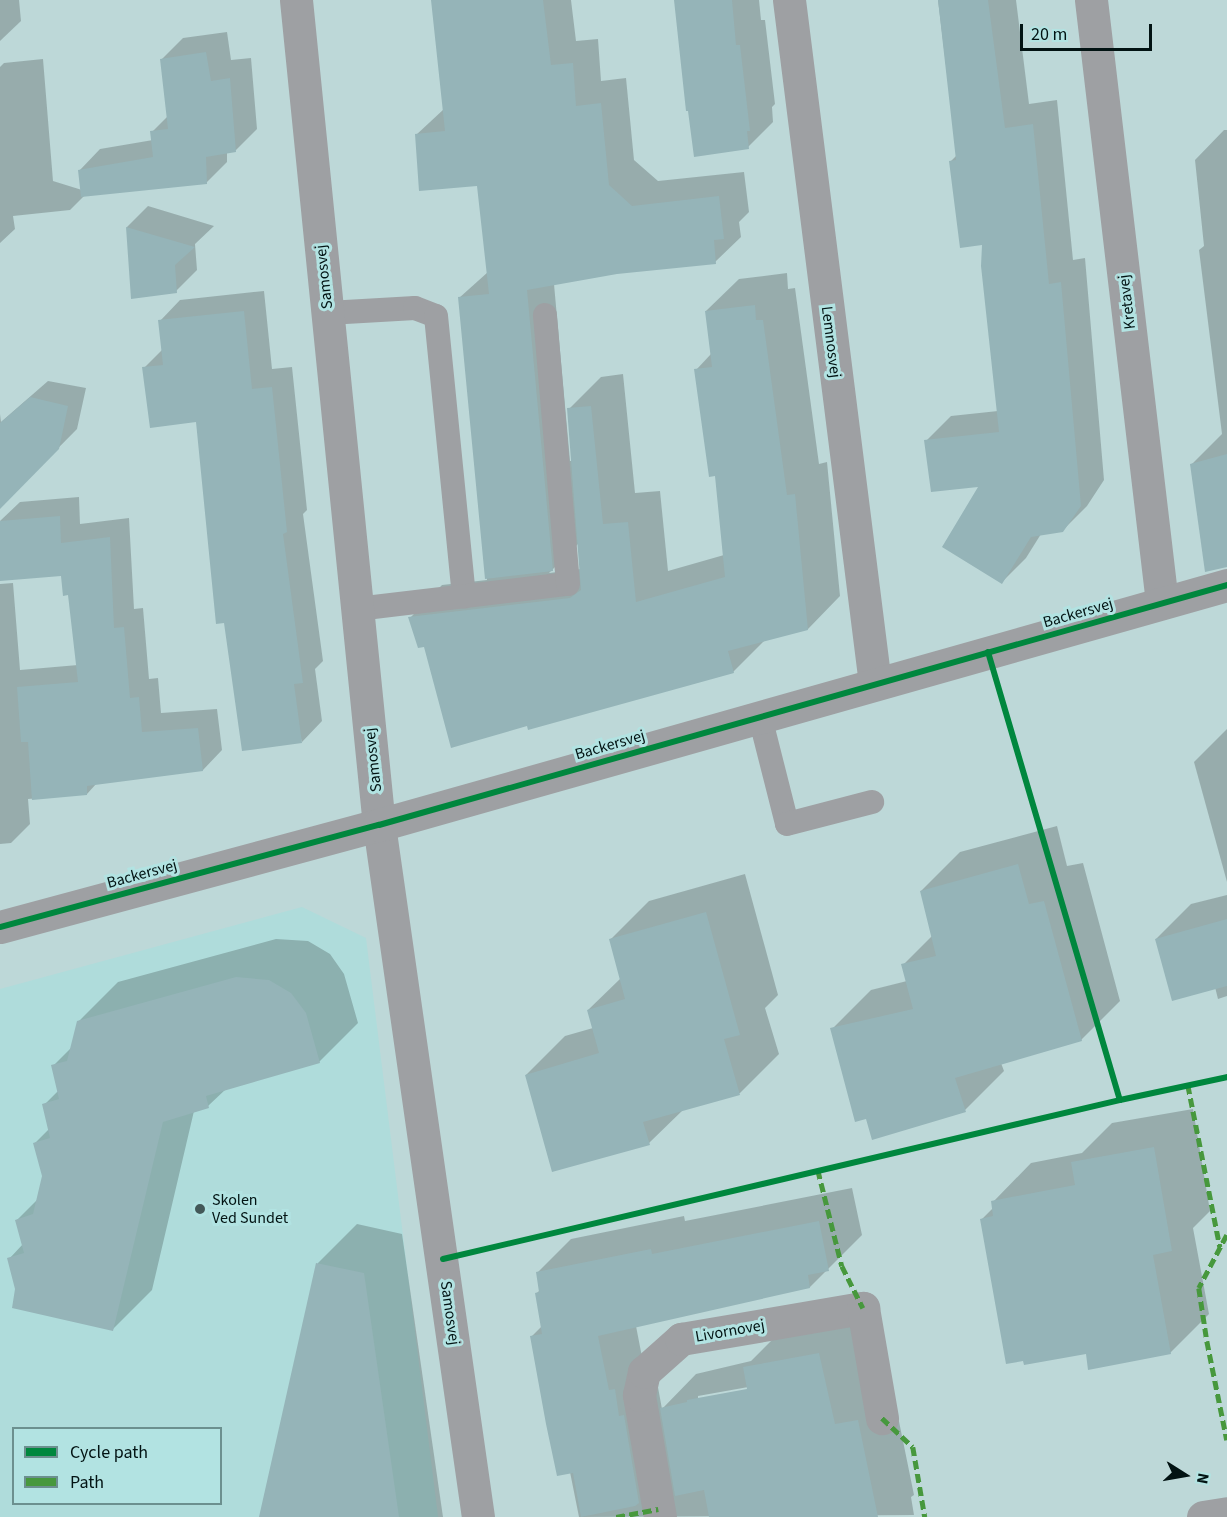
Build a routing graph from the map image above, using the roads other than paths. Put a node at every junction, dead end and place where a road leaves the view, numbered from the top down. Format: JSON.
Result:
{"nodes":[{"id":1,"x":296,"y":0,"type":"edge"},
{"id":2,"x":789,"y":0,"type":"edge"},
{"id":3,"x":1091,"y":0,"type":"edge"},
{"id":4,"x":328,"y":313,"type":"junction"},
{"id":5,"x":545,"y":315,"type":"dead end"},
{"id":6,"x":1227,"y":585,"type":"edge"},
{"id":7,"x":465,"y":597,"type":"junction"},
{"id":8,"x":1162,"y":603,"type":"junction"},
{"id":9,"x":357,"y":609,"type":"junction"},
{"id":10,"x":875,"y":684,"type":"junction"},
{"id":11,"x":760,"y":717,"type":"junction"},
{"id":12,"x":872,"y":802,"type":"dead end"},
{"id":13,"x":379,"y":825,"type":"junction"},
{"id":14,"x":0,"y":927,"type":"edge"},
{"id":15,"x":882,"y":1418,"type":"dead end"},
{"id":16,"x":1227,"y":1513,"type":"edge"},
{"id":17,"x":478,"y":1517,"type":"edge"},
{"id":18,"x":660,"y":1517,"type":"edge"},
{"id":19,"x":1203,"y":1517,"type":"edge"}],
"edges":[{"from":1,"to":4,"type":"street","name":"Samosvej"},
{"from":2,"to":10,"type":"street","name":"Lemnosvej"},
{"from":3,"to":8,"type":"street","name":"Kretavej"},
{"from":4,"to":7,"type":"lane"},
{"from":4,"to":9,"type":"street","name":"Samosvej"},
{"from":5,"to":7,"type":"lane"},
{"from":6,"to":8,"type":"street","name":"Backersvej"},
{"from":7,"to":9,"type":"lane"},
{"from":8,"to":10,"type":"street","name":"Backersvej"},
{"from":9,"to":13,"type":"street","name":"Samosvej"},
{"from":10,"to":11,"type":"street","name":"Backersvej"},
{"from":11,"to":12,"type":"lane"},
{"from":11,"to":13,"type":"street","name":"Backersvej"},
{"from":13,"to":14,"type":"street","name":"Backersvej"},
{"from":13,"to":17,"type":"street","name":"Samosvej"},
{"from":15,"to":18,"type":"street","name":"Livornovej"},
{"from":16,"to":19,"type":"street"}]}
